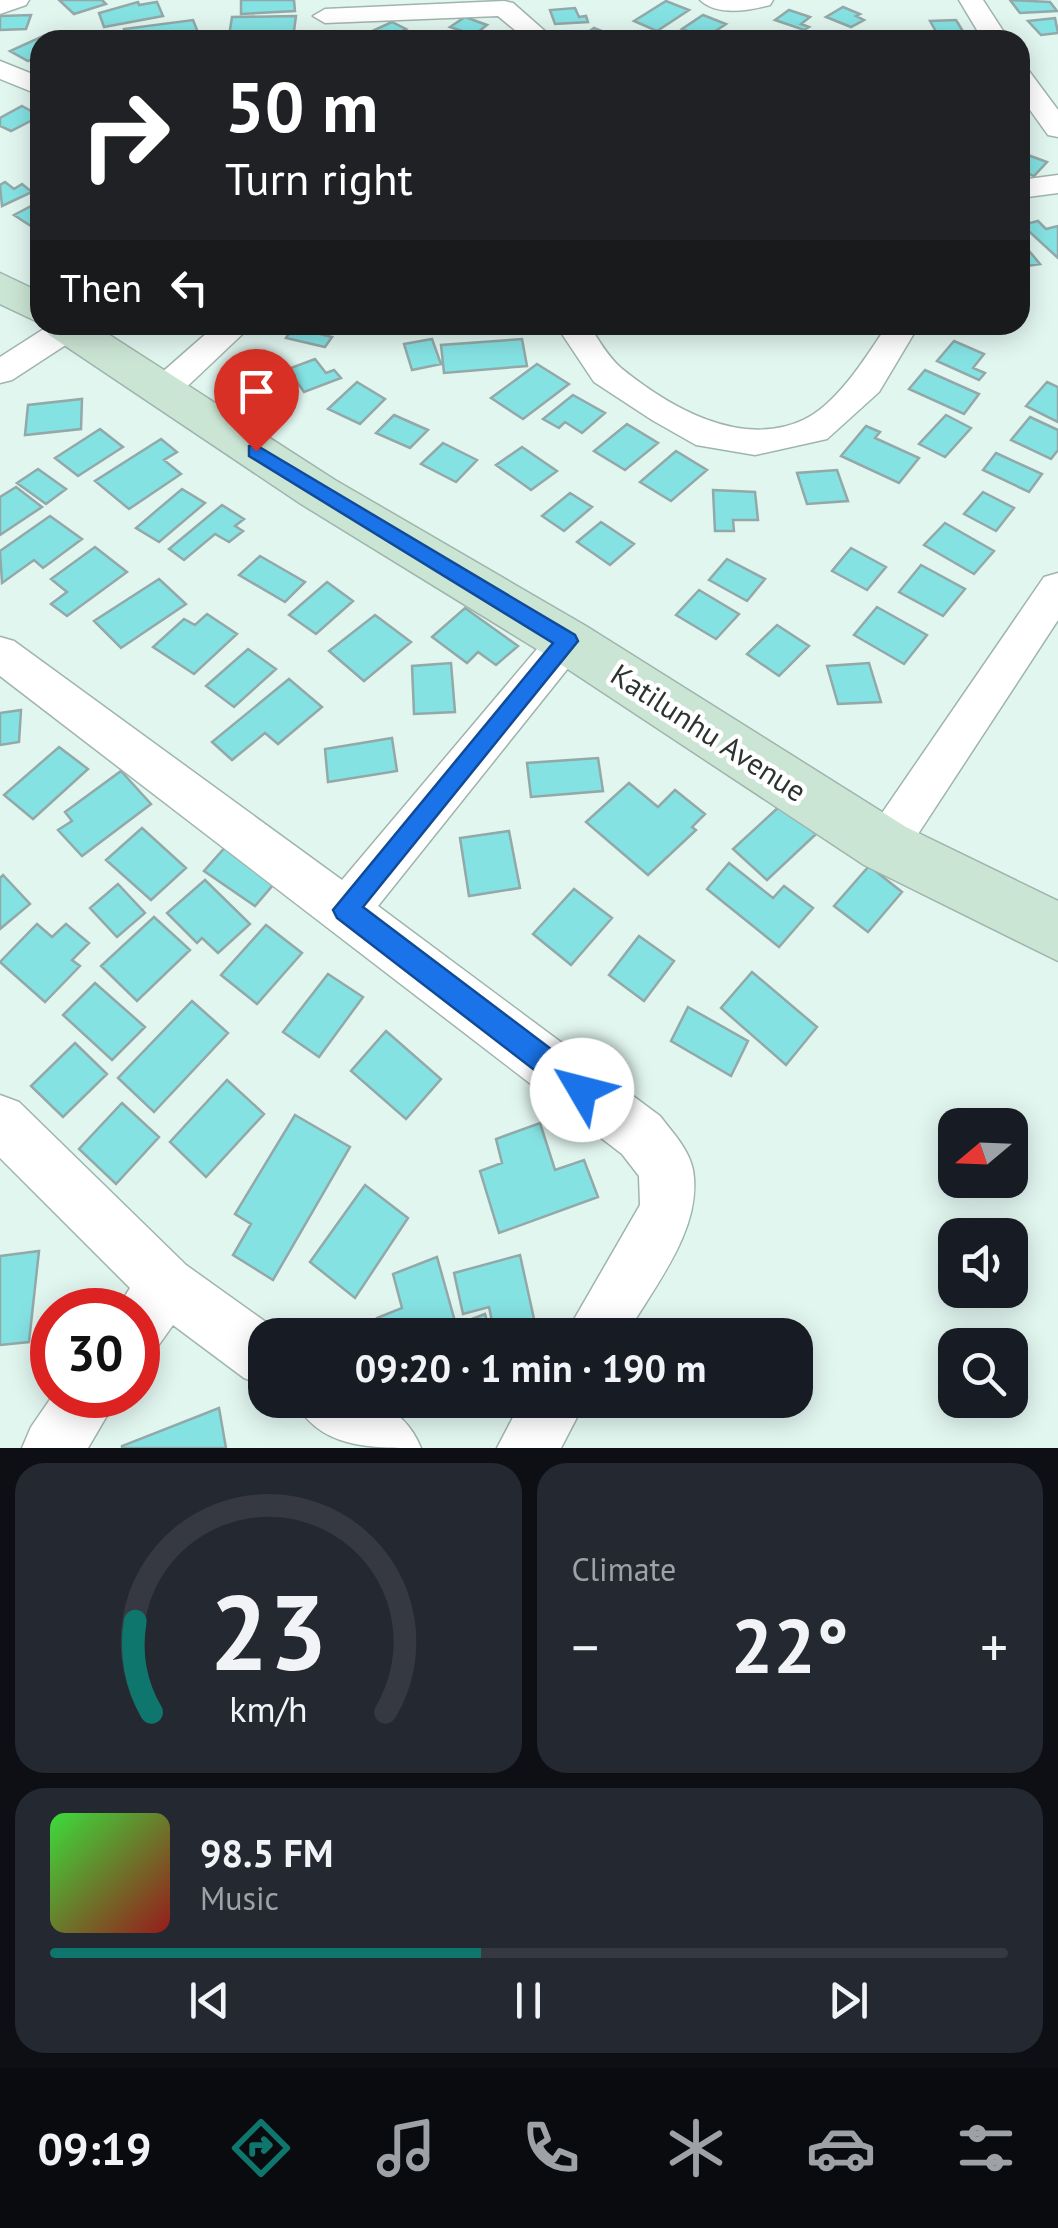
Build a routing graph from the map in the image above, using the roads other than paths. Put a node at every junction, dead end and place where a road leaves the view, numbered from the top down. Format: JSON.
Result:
{"nodes":[{"id":1,"x":17,"y":0,"type":"edge"},
{"id":2,"x":712,"y":0,"type":"edge"},
{"id":3,"x":760,"y":0,"type":"edge"},
{"id":4,"x":971,"y":0,"type":"edge"},
{"id":5,"x":506,"y":4,"type":"edge"},
{"id":6,"x":0,"y":7,"type":"edge"},
{"id":7,"x":325,"y":18,"type":"edge"},
{"id":8,"x":532,"y":30,"type":"edge"},
{"id":9,"x":990,"y":30,"type":"edge"},
{"id":10,"x":0,"y":70,"type":"edge"},
{"id":11,"x":30,"y":84,"type":"edge"},
{"id":12,"x":1030,"y":91,"type":"edge"},
{"id":13,"x":1058,"y":129,"type":"edge"},
{"id":14,"x":1058,"y":184,"type":"edge"},
{"id":15,"x":1030,"y":188,"type":"edge"},
{"id":16,"x":0,"y":286,"type":"edge"},
{"id":17,"x":30,"y":304,"type":"edge"},
{"id":18,"x":42,"y":335,"type":"edge"},
{"id":19,"x":79,"y":335,"type":"edge"},
{"id":20,"x":225,"y":335,"type":"edge"},
{"id":21,"x":579,"y":335,"type":"edge"},
{"id":22,"x":897,"y":335,"type":"edge"},
{"id":23,"x":0,"y":372,"type":"edge"},
{"id":24,"x":163,"y":390,"type":"junction"},
{"id":25,"x":1058,"y":588,"type":"edge"},
{"id":26,"x":567,"y":641,"type":"junction"},
{"id":27,"x":0,"y":653,"type":"edge"},
{"id":28,"x":885,"y":846,"type":"junction"},
{"id":29,"x":346,"y":910,"type":"junction"},
{"id":30,"x":1058,"y":932,"type":"edge"},
{"id":31,"x":0,"y":1122,"type":"edge"},
{"id":32,"x":137,"y":1288,"type":"edge"},
{"id":33,"x":160,"y":1310,"type":"edge"},
{"id":34,"x":604,"y":1318,"type":"edge"},
{"id":35,"x":248,"y":1349,"type":"edge"},
{"id":36,"x":73,"y":1418,"type":"edge"},
{"id":37,"x":349,"y":1418,"type":"edge"},
{"id":38,"x":545,"y":1418,"type":"edge"},
{"id":39,"x":52,"y":1448,"type":"edge"},
{"id":40,"x":390,"y":1448,"type":"edge"},
{"id":41,"x":527,"y":1448,"type":"edge"}],
"edges":[{"from":1,"to":6,"type":"street"},
{"from":2,"to":3,"type":"street"},
{"from":4,"to":9,"type":"street"},
{"from":5,"to":7,"type":"street"},
{"from":5,"to":8,"type":"street"},
{"from":10,"to":11,"type":"street"},
{"from":12,"to":13,"type":"street"},
{"from":14,"to":15,"type":"street"},
{"from":16,"to":17,"type":"main road","name":"Katilunhu Avenue"},
{"from":18,"to":23,"type":"street"},
{"from":19,"to":24,"type":"main road","name":"Katilunhu Avenue"},
{"from":20,"to":24,"type":"street"},
{"from":21,"to":22,"type":"street"},
{"from":24,"to":26,"type":"main road","name":"Katilunhu Avenue"},
{"from":25,"to":28,"type":"street"},
{"from":26,"to":28,"type":"main road","name":"Katilunhu Avenue"},
{"from":26,"to":29,"type":"street"},
{"from":27,"to":29,"type":"street"},
{"from":28,"to":30,"type":"main road","name":"Katilunhu Avenue"},
{"from":29,"to":34,"type":"street"},
{"from":31,"to":32,"type":"street"},
{"from":33,"to":35,"type":"street"},
{"from":36,"to":39,"type":"street"},
{"from":37,"to":40,"type":"street"},
{"from":38,"to":41,"type":"street"}]}
